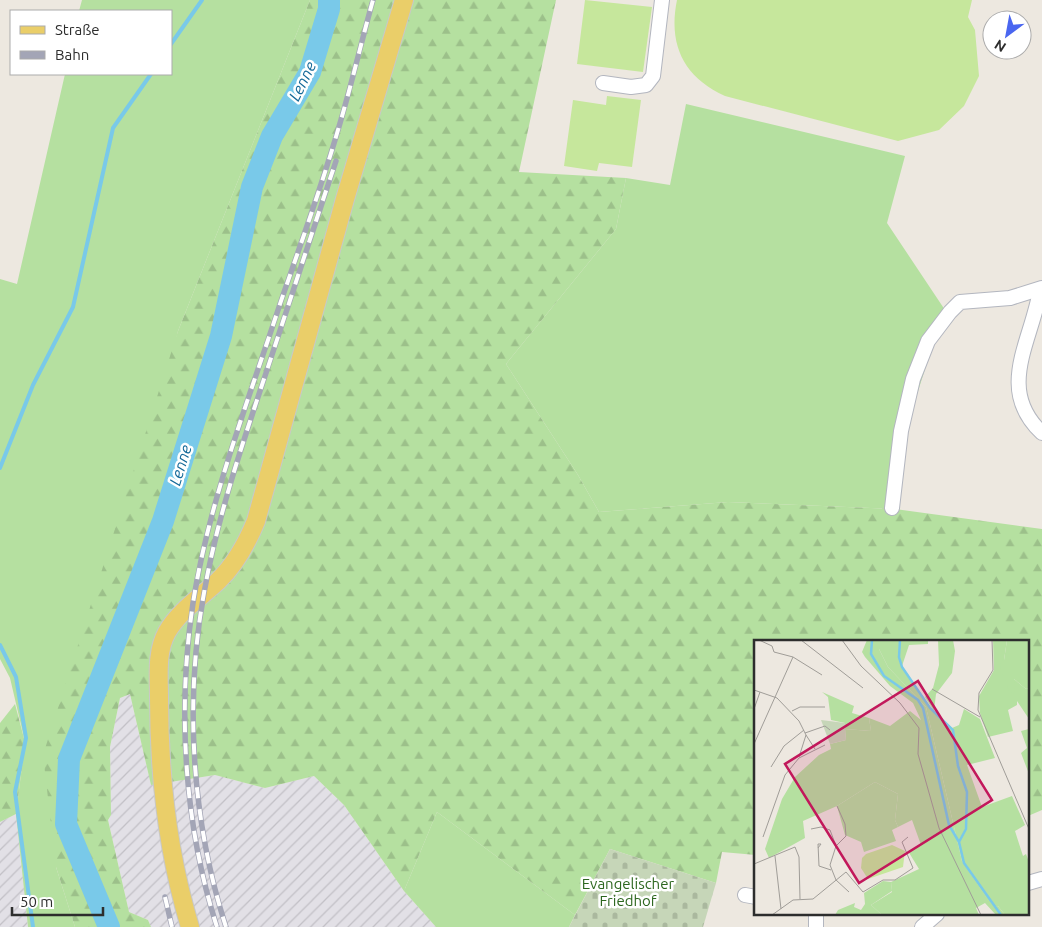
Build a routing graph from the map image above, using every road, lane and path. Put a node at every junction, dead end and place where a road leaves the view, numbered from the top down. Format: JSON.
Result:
{"nodes":[{"id":1,"x":404,"y":0,"type":"edge"},
{"id":2,"x":662,"y":0,"type":"edge"},
{"id":3,"x":603,"y":84,"type":"dead end"},
{"id":4,"x":1041,"y":289,"type":"edge"},
{"id":5,"x":1042,"y":433,"type":"edge"},
{"id":6,"x":892,"y":508,"type":"dead end"},
{"id":7,"x":1042,"y":878,"type":"edge"},
{"id":8,"x":1030,"y":882,"type":"edge"},
{"id":9,"x":816,"y":914,"type":"edge"},
{"id":10,"x":933,"y":914,"type":"edge"},
{"id":11,"x":190,"y":927,"type":"edge"},
{"id":12,"x":816,"y":927,"type":"edge"},
{"id":13,"x":922,"y":927,"type":"edge"}],
"edges":[{"from":1,"to":11,"type":"main road"},
{"from":2,"to":3,"type":"street"},
{"from":4,"to":5,"type":"street"},
{"from":4,"to":6,"type":"street"},
{"from":7,"to":8,"type":"street"},
{"from":9,"to":12,"type":"street"},
{"from":10,"to":13,"type":"street"}]}
